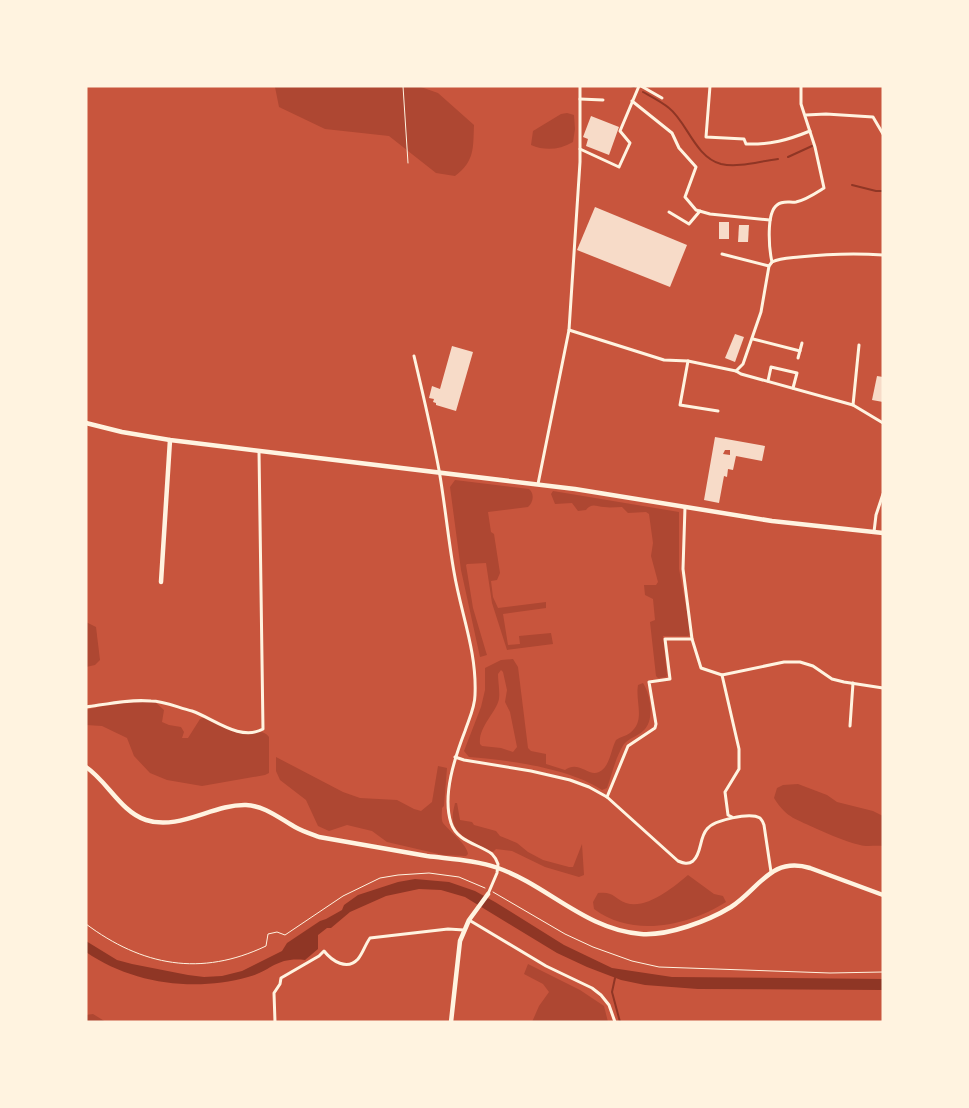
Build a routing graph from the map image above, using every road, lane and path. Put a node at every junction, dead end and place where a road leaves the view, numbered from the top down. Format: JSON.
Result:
{"nodes":[{"id":1,"x":403,"y":86,"type":"edge"},
{"id":2,"x":580,"y":86,"type":"edge"},
{"id":3,"x":640,"y":86,"type":"edge"},
{"id":4,"x":710,"y":86,"type":"edge"},
{"id":5,"x":801,"y":86,"type":"edge"},
{"id":6,"x":662,"y":98,"type":"dead end"},
{"id":7,"x":580,"y":99,"type":"junction"},
{"id":8,"x":603,"y":100,"type":"dead end"},
{"id":9,"x":632,"y":101,"type":"junction"},
{"id":10,"x":806,"y":116,"type":"junction"},
{"id":11,"x":811,"y":131,"type":"junction"},
{"id":12,"x":883,"y":134,"type":"edge"},
{"id":13,"x":580,"y":149,"type":"junction"},
{"id":14,"x":408,"y":162,"type":"dead end"},
{"id":15,"x":700,"y":211,"type":"junction"},
{"id":16,"x":669,"y":212,"type":"dead end"},
{"id":17,"x":770,"y":220,"type":"junction"},
{"id":18,"x":722,"y":254,"type":"dead end"},
{"id":19,"x":883,"y":255,"type":"edge"},
{"id":20,"x":772,"y":262,"type":"junction"},
{"id":21,"x":769,"y":266,"type":"junction"},
{"id":22,"x":568,"y":330,"type":"junction"},
{"id":23,"x":753,"y":339,"type":"junction"},
{"id":24,"x":802,"y":343,"type":"dead end"},
{"id":25,"x":859,"y":345,"type":"dead end"},
{"id":26,"x":800,"y":351,"type":"junction"},
{"id":27,"x":414,"y":356,"type":"dead end"},
{"id":28,"x":798,"y":358,"type":"dead end"},
{"id":29,"x":688,"y":361,"type":"junction"},
{"id":30,"x":736,"y":371,"type":"junction"},
{"id":31,"x":768,"y":381,"type":"junction"},
{"id":32,"x":793,"y":388,"type":"junction"},
{"id":33,"x":853,"y":405,"type":"junction"},
{"id":34,"x":718,"y":412,"type":"dead end"},
{"id":35,"x":86,"y":423,"type":"edge"},
{"id":36,"x":883,"y":423,"type":"edge"},
{"id":37,"x":170,"y":440,"type":"junction"},
{"id":38,"x":258,"y":451,"type":"junction"},
{"id":39,"x":439,"y":472,"type":"junction"},
{"id":40,"x":538,"y":484,"type":"junction"},
{"id":41,"x":883,"y":494,"type":"edge"},
{"id":42,"x":684,"y":507,"type":"junction"},
{"id":43,"x":874,"y":532,"type":"junction"},
{"id":44,"x":883,"y":533,"type":"edge"},
{"id":45,"x":162,"y":582,"type":"dead end"},
{"id":46,"x":692,"y":639,"type":"junction"},
{"id":47,"x":722,"y":675,"type":"junction"},
{"id":48,"x":853,"y":683,"type":"junction"},
{"id":49,"x":883,"y":688,"type":"edge"},
{"id":50,"x":86,"y":707,"type":"edge"},
{"id":51,"x":850,"y":726,"type":"dead end"},
{"id":52,"x":455,"y":758,"type":"junction"},
{"id":53,"x":86,"y":767,"type":"edge"},
{"id":54,"x":606,"y":797,"type":"junction"},
{"id":55,"x":732,"y":817,"type":"junction"},
{"id":56,"x":498,"y":868,"type":"junction"},
{"id":57,"x":770,"y":872,"type":"junction"},
{"id":58,"x":459,"y":877,"type":"dead end"},
{"id":59,"x":488,"y":894,"type":"joint"},
{"id":60,"x":883,"y":895,"type":"edge"},
{"id":61,"x":526,"y":911,"type":"dead end"},
{"id":62,"x":470,"y":918,"type":"junction"},
{"id":63,"x":86,"y":924,"type":"edge"},
{"id":64,"x":464,"y":930,"type":"junction"},
{"id":65,"x":883,"y":972,"type":"edge"},
{"id":66,"x":275,"y":1022,"type":"edge"},
{"id":67,"x":452,"y":1022,"type":"edge"},
{"id":68,"x":614,"y":1022,"type":"edge"}],
"edges":[{"from":1,"to":14,"type":"path"},
{"from":2,"to":7,"type":"street"},
{"from":3,"to":6,"type":"street"},
{"from":3,"to":9,"type":"street"},
{"from":4,"to":11,"type":"street"},
{"from":5,"to":10,"type":"street"},
{"from":7,"to":8,"type":"street"},
{"from":7,"to":13,"type":"street"},
{"from":9,"to":13,"type":"street"},
{"from":9,"to":15,"type":"street"},
{"from":10,"to":11,"type":"street"},
{"from":10,"to":12,"type":"street"},
{"from":11,"to":17,"type":"street"},
{"from":13,"to":22,"type":"street"},
{"from":15,"to":16,"type":"street"},
{"from":15,"to":17,"type":"street"},
{"from":17,"to":20,"type":"street"},
{"from":18,"to":21,"type":"street"},
{"from":19,"to":20,"type":"street"},
{"from":20,"to":21,"type":"street"},
{"from":21,"to":23,"type":"street"},
{"from":22,"to":29,"type":"street"},
{"from":22,"to":40,"type":"street"},
{"from":23,"to":26,"type":"street"},
{"from":23,"to":30,"type":"street"},
{"from":24,"to":26,"type":"street"},
{"from":25,"to":33,"type":"street"},
{"from":26,"to":28,"type":"street"},
{"from":27,"to":39,"type":"street"},
{"from":29,"to":30,"type":"street"},
{"from":29,"to":34,"type":"street"},
{"from":30,"to":31,"type":"street"},
{"from":31,"to":32,"type":"street"},
{"from":31,"to":32,"type":"street"},
{"from":32,"to":33,"type":"street"},
{"from":33,"to":36,"type":"street"},
{"from":35,"to":37,"type":"street"},
{"from":37,"to":38,"type":"street"},
{"from":37,"to":45,"type":"street"},
{"from":38,"to":39,"type":"street"},
{"from":38,"to":50,"type":"street"},
{"from":39,"to":40,"type":"street"},
{"from":39,"to":52,"type":"street"},
{"from":40,"to":42,"type":"street"},
{"from":41,"to":43,"type":"street"},
{"from":42,"to":43,"type":"street"},
{"from":42,"to":46,"type":"street"},
{"from":43,"to":44,"type":"street"},
{"from":46,"to":47,"type":"street"},
{"from":46,"to":54,"type":"street"},
{"from":47,"to":48,"type":"street"},
{"from":47,"to":55,"type":"street"},
{"from":48,"to":49,"type":"street"},
{"from":48,"to":51,"type":"street"},
{"from":52,"to":54,"type":"street"},
{"from":52,"to":56,"type":"street"},
{"from":53,"to":56,"type":"street"},
{"from":54,"to":55,"type":"street"},
{"from":55,"to":57,"type":"street"},
{"from":56,"to":57,"type":"street"},
{"from":56,"to":59,"type":"street"},
{"from":57,"to":60,"type":"street"},
{"from":58,"to":63,"type":"path"},
{"from":59,"to":62,"type":"street"},
{"from":61,"to":65,"type":"path"},
{"from":62,"to":64,"type":"street"},
{"from":62,"to":68,"type":"street"},
{"from":64,"to":66,"type":"street"},
{"from":64,"to":67,"type":"street"}]}
